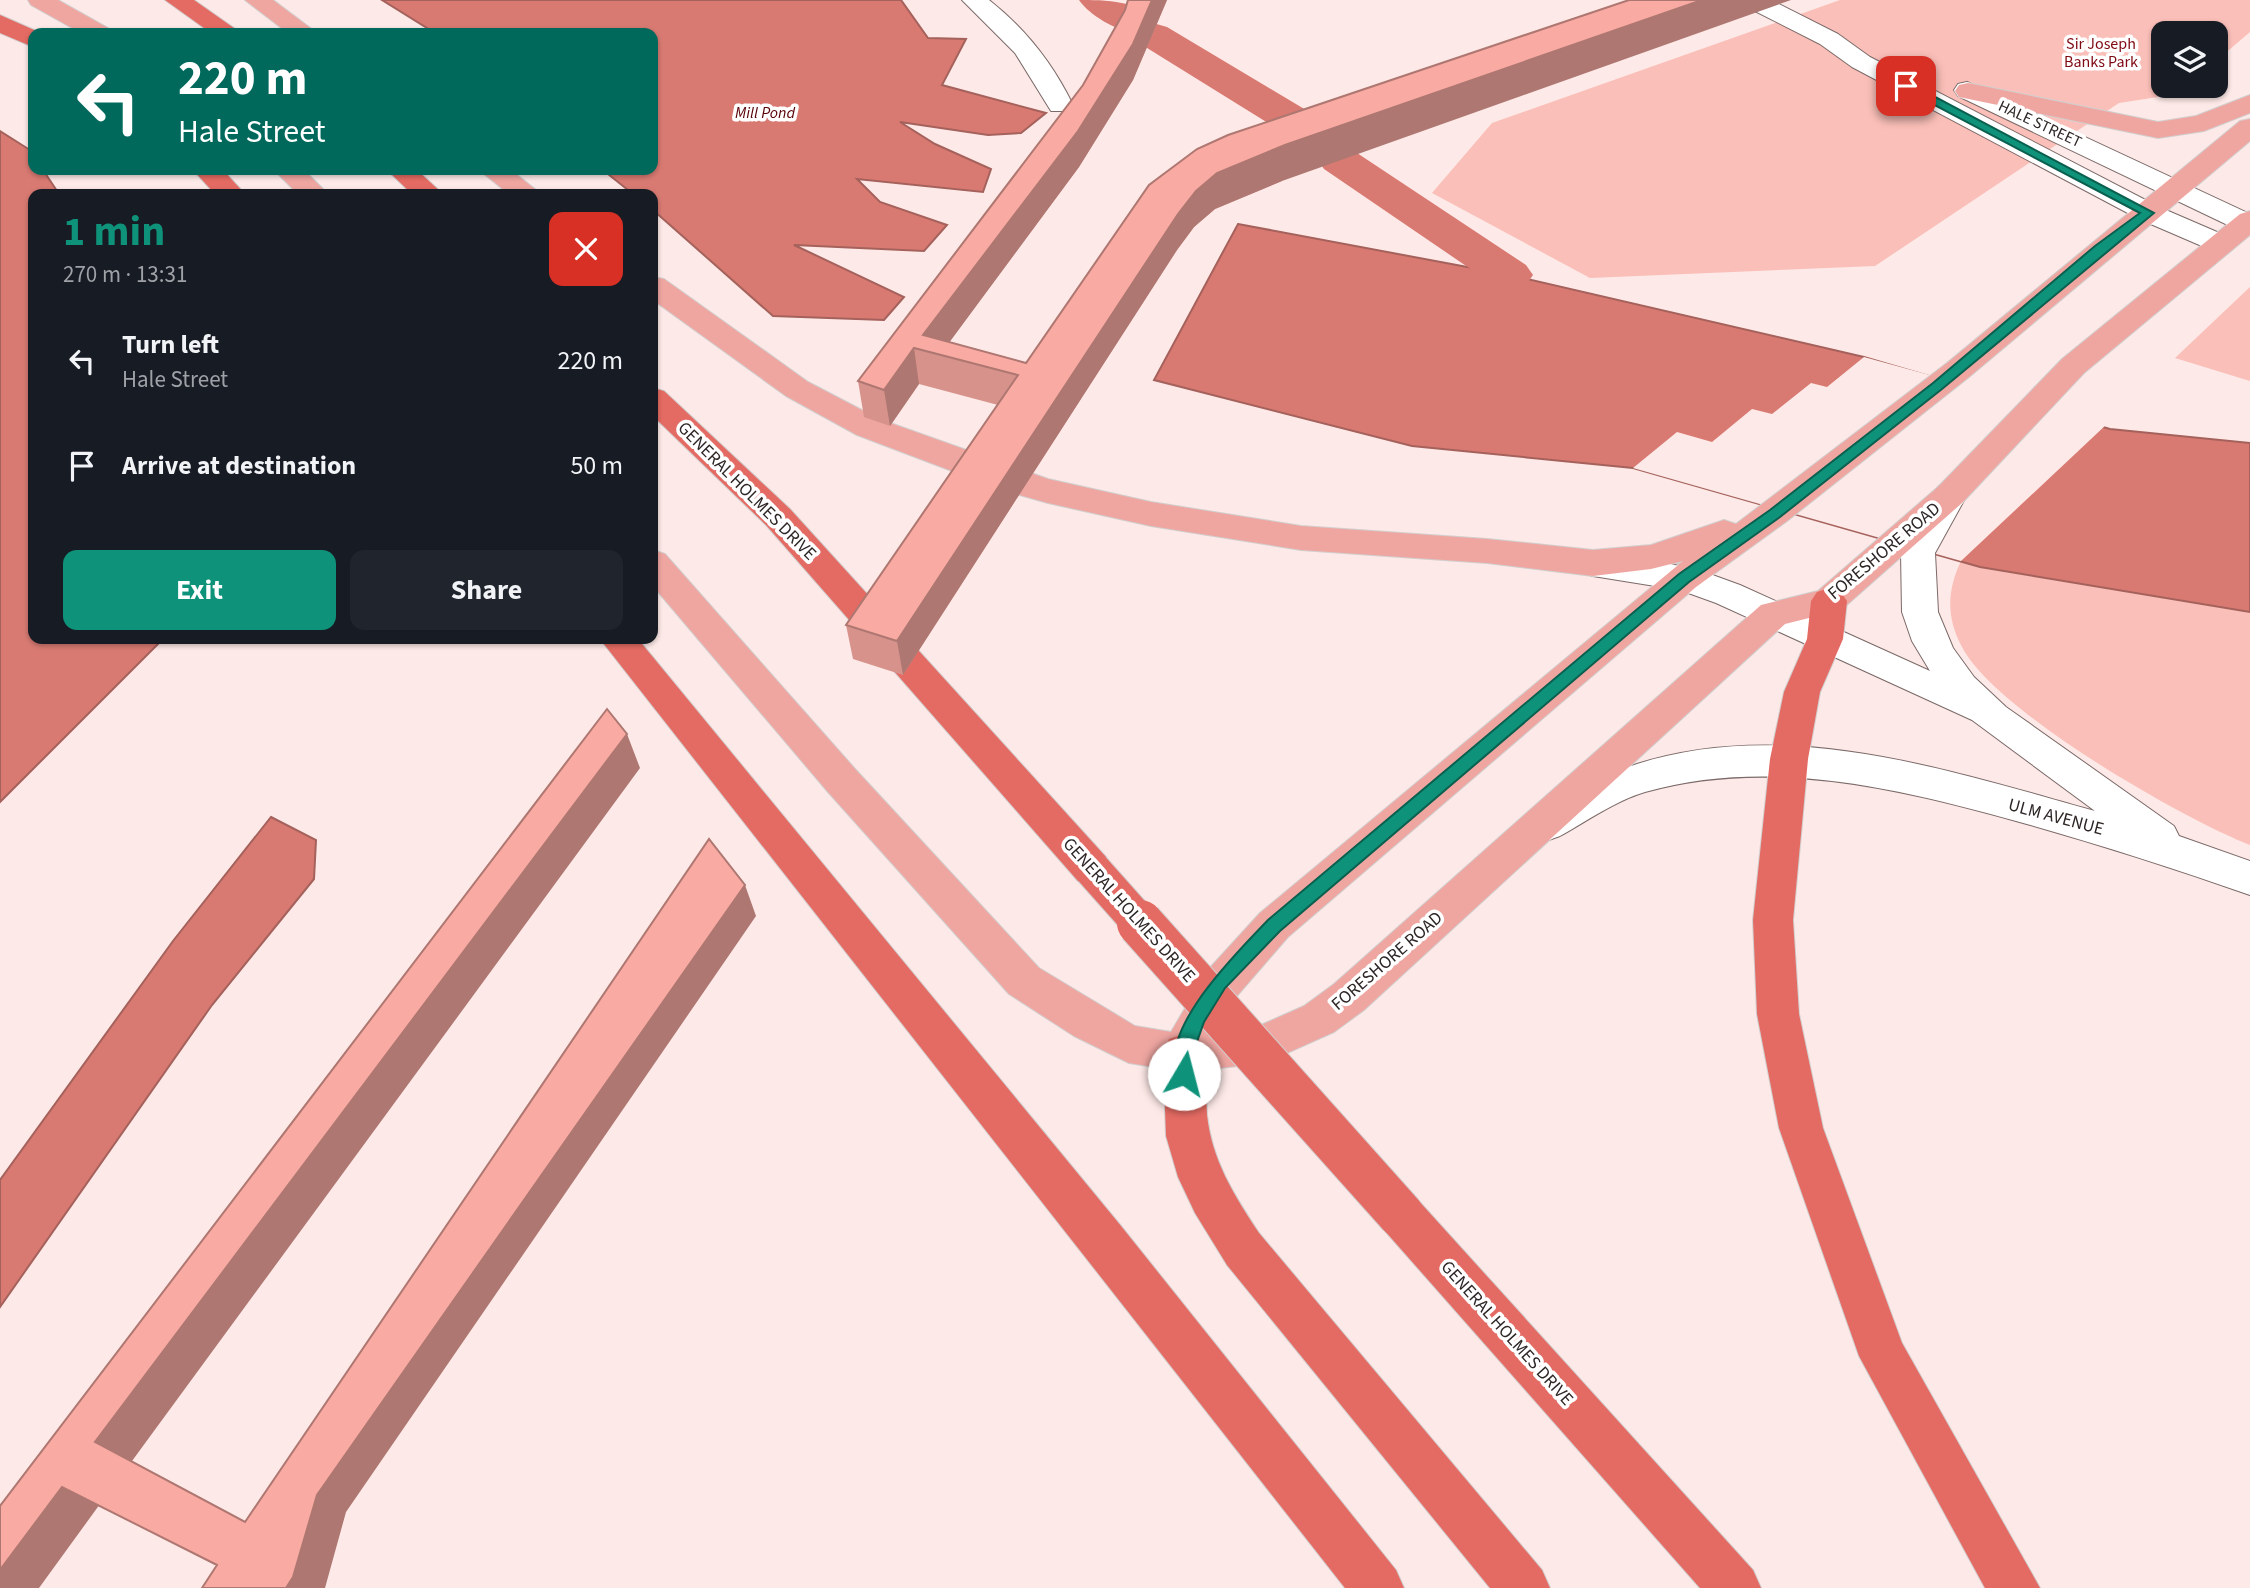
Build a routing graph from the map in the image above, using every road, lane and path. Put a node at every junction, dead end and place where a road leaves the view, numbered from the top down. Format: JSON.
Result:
{"nodes":[{"id":1,"x":40,"y":0,"type":"edge"},
{"id":2,"x":177,"y":0,"type":"edge"},
{"id":3,"x":257,"y":0,"type":"edge"},
{"id":4,"x":974,"y":0,"type":"edge"},
{"id":5,"x":1752,"y":0,"type":"edge"},
{"id":6,"x":0,"y":23,"type":"edge"},
{"id":7,"x":90,"y":28,"type":"edge"},
{"id":8,"x":220,"y":28,"type":"edge"},
{"id":9,"x":297,"y":28,"type":"edge"},
{"id":10,"x":28,"y":37,"type":"edge"},
{"id":11,"x":1829,"y":39,"type":"junction"},
{"id":12,"x":1969,"y":91,"type":"junction"},
{"id":13,"x":2250,"y":103,"type":"edge"},
{"id":14,"x":1060,"y":105,"type":"dead end"},
{"id":15,"x":2250,"y":127,"type":"edge"},
{"id":16,"x":212,"y":175,"type":"edge"},
{"id":17,"x":293,"y":175,"type":"edge"},
{"id":18,"x":407,"y":175,"type":"edge"},
{"id":19,"x":500,"y":175,"type":"edge"},
{"id":20,"x":226,"y":189,"type":"edge"},
{"id":21,"x":309,"y":189,"type":"edge"},
{"id":22,"x":423,"y":189,"type":"edge"},
{"id":23,"x":520,"y":189,"type":"edge"},
{"id":24,"x":2178,"y":189,"type":"junction"},
{"id":25,"x":2148,"y":213,"type":"junction"},
{"id":26,"x":2248,"y":222,"type":"edge"},
{"id":27,"x":2221,"y":244,"type":"junction"},
{"id":28,"x":658,"y":290,"type":"edge"},
{"id":29,"x":658,"y":403,"type":"edge"},
{"id":30,"x":1950,"y":495,"type":"joint"},
{"id":31,"x":1775,"y":513,"type":"junction"},
{"id":32,"x":1901,"y":553,"type":"junction"},
{"id":33,"x":1592,"y":563,"type":"junction"},
{"id":34,"x":658,"y":569,"type":"edge"},
{"id":35,"x":1684,"y":578,"type":"junction"},
{"id":36,"x":1829,"y":601,"type":"junction"},
{"id":37,"x":1774,"y":614,"type":"junction"},
{"id":38,"x":1825,"y":639,"type":"junction"},
{"id":39,"x":622,"y":644,"type":"edge"},
{"id":40,"x":1993,"y":717,"type":"junction"},
{"id":41,"x":1789,"y":759,"type":"junction"},
{"id":42,"x":1531,"y":833,"type":"junction"},
{"id":43,"x":2179,"y":851,"type":"junction"},
{"id":44,"x":2250,"y":878,"type":"edge"},
{"id":45,"x":1184,"y":1053,"type":"junction"},
{"id":46,"x":1371,"y":1581,"type":"edge"},
{"id":47,"x":1524,"y":1588,"type":"edge"},
{"id":48,"x":1735,"y":1588,"type":"edge"},
{"id":49,"x":2014,"y":1588,"type":"edge"}],
"edges":[{"from":1,"to":7,"type":"main road"},
{"from":2,"to":8,"type":"highway"},
{"from":3,"to":9,"type":"main road"},
{"from":4,"to":14,"type":"street"},
{"from":5,"to":11,"type":"street","name":"HALE STREET"},
{"from":6,"to":10,"type":"highway"},
{"from":11,"to":12,"type":"street","name":"HALE STREET"},
{"from":11,"to":25,"type":"street","name":"HALE STREET"},
{"from":12,"to":13,"type":"main road"},
{"from":12,"to":24,"type":"street","name":"HALE STREET"},
{"from":15,"to":24,"type":"main road"},
{"from":16,"to":20,"type":"highway"},
{"from":17,"to":21,"type":"main road"},
{"from":18,"to":22,"type":"highway"},
{"from":19,"to":23,"type":"main road"},
{"from":24,"to":25,"type":"main road"},
{"from":24,"to":26,"type":"street","name":"HALE STREET"},
{"from":25,"to":27,"type":"street","name":"HALE STREET"},
{"from":25,"to":31,"type":"main road"},
{"from":26,"to":27,"type":"main road","name":"FORESHORE ROAD"},
{"from":27,"to":30,"type":"main road","name":"FORESHORE ROAD"},
{"from":28,"to":33,"type":"main road"},
{"from":29,"to":48,"type":"highway","name":"GENERAL HOLMES DRIVE","bridge":true},
{"from":30,"to":32,"type":"street"},
{"from":31,"to":33,"type":"main road"},
{"from":31,"to":35,"type":"main road"},
{"from":32,"to":36,"type":"main road","name":"FORESHORE ROAD"},
{"from":32,"to":40,"type":"street","name":"ULM AVENUE"},
{"from":33,"to":35,"type":"street"},
{"from":34,"to":45,"type":"main road","name":"FORESHORE ROAD"},
{"from":35,"to":37,"type":"street"},
{"from":35,"to":45,"type":"main road"},
{"from":36,"to":37,"type":"main road","name":"FORESHORE ROAD"},
{"from":36,"to":38,"type":"highway"},
{"from":37,"to":38,"type":"street"},
{"from":37,"to":42,"type":"main road","name":"FORESHORE ROAD"},
{"from":38,"to":40,"type":"street"},
{"from":38,"to":41,"type":"highway"},
{"from":39,"to":46,"type":"highway"},
{"from":40,"to":43,"type":"street","name":"ULM AVENUE"},
{"from":41,"to":42,"type":"street","name":"ULM AVENUE"},
{"from":41,"to":43,"type":"street","name":"ULM AVENUE"},
{"from":41,"to":49,"type":"highway"},
{"from":42,"to":45,"type":"main road","name":"FORESHORE ROAD"},
{"from":43,"to":44,"type":"street"},
{"from":45,"to":47,"type":"highway"}]}
